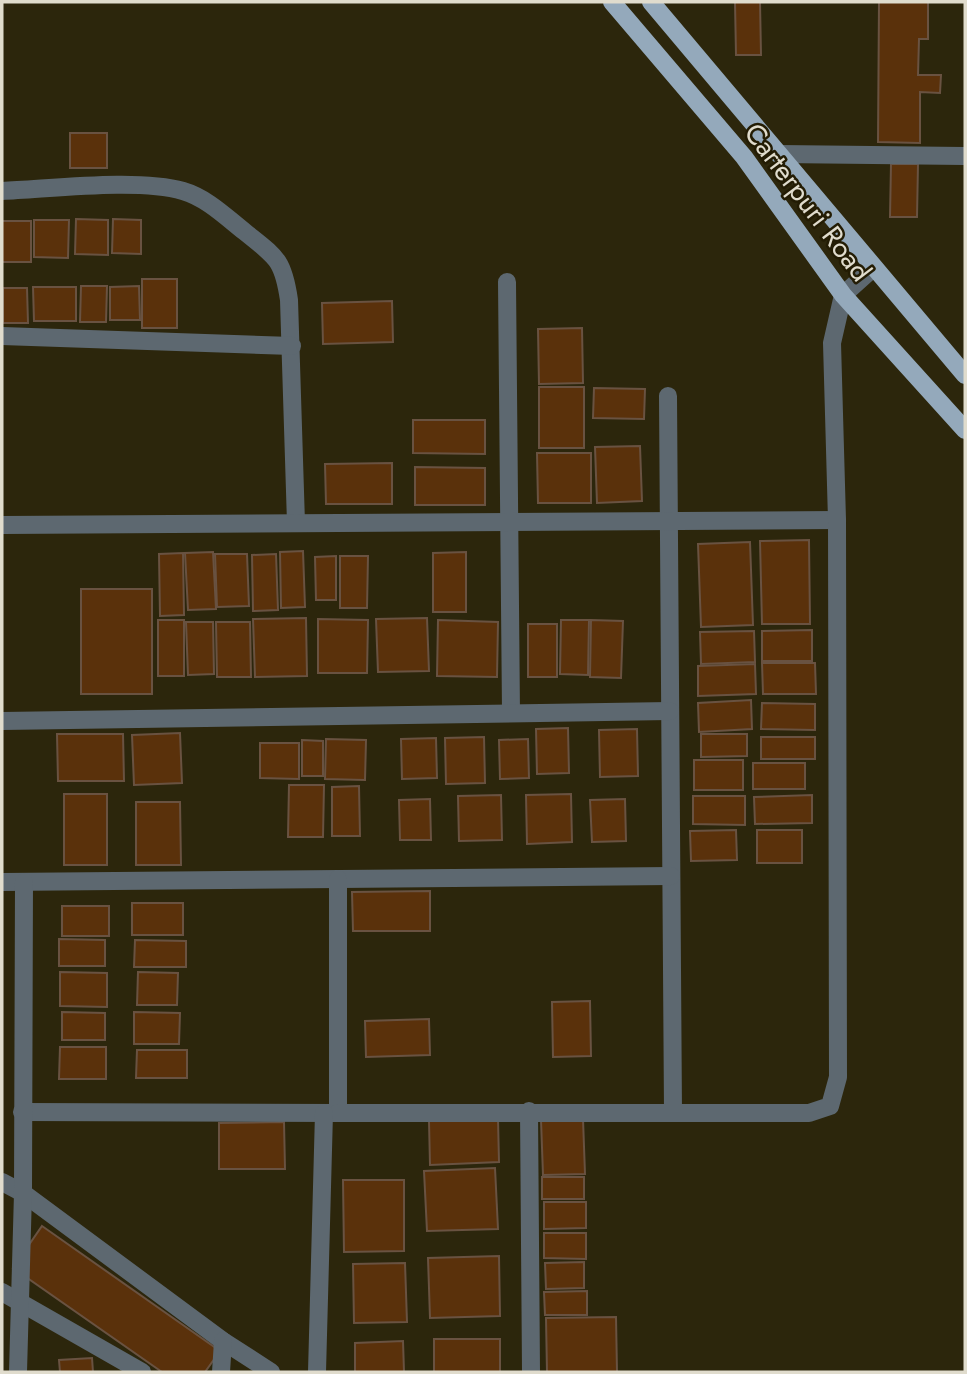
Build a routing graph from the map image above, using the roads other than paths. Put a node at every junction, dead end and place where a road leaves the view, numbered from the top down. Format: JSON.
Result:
{"nodes":[{"id":1,"x":612,"y":2,"type":"edge"},
{"id":2,"x":651,"y":2,"type":"edge"},
{"id":3,"x":779,"y":155,"type":"junction"},
{"id":4,"x":965,"y":156,"type":"edge"},
{"id":5,"x":2,"y":191,"type":"edge"},
{"id":6,"x":873,"y":268,"type":"junction"},
{"id":7,"x":507,"y":282,"type":"dead end"},
{"id":8,"x":843,"y":295,"type":"junction"},
{"id":9,"x":2,"y":336,"type":"edge"},
{"id":10,"x":292,"y":346,"type":"junction"},
{"id":11,"x":965,"y":375,"type":"edge"},
{"id":12,"x":668,"y":396,"type":"dead end"},
{"id":13,"x":965,"y":430,"type":"edge"},
{"id":14,"x":669,"y":520,"type":"junction"},
{"id":15,"x":836,"y":520,"type":"junction"},
{"id":16,"x":509,"y":521,"type":"junction"},
{"id":17,"x":296,"y":523,"type":"junction"},
{"id":18,"x":2,"y":525,"type":"edge"},
{"id":19,"x":670,"y":711,"type":"junction"},
{"id":20,"x":511,"y":713,"type":"junction"},
{"id":21,"x":2,"y":721,"type":"edge"},
{"id":22,"x":671,"y":876,"type":"junction"},
{"id":23,"x":338,"y":879,"type":"junction"},
{"id":24,"x":2,"y":882,"type":"edge"},
{"id":25,"x":24,"y":882,"type":"junction"},
{"id":26,"x":529,"y":1111,"type":"junction"},
{"id":27,"x":22,"y":1112,"type":"junction"},
{"id":28,"x":673,"y":1112,"type":"junction"},
{"id":29,"x":331,"y":1113,"type":"junction"},
{"id":30,"x":2,"y":1182,"type":"edge"},
{"id":31,"x":23,"y":1193,"type":"junction"},
{"id":32,"x":2,"y":1292,"type":"edge"},
{"id":33,"x":21,"y":1304,"type":"junction"},
{"id":34,"x":223,"y":1340,"type":"junction"},
{"id":35,"x":124,"y":1367,"type":"edge"},
{"id":36,"x":18,"y":1372,"type":"edge"},
{"id":37,"x":142,"y":1372,"type":"edge"},
{"id":38,"x":221,"y":1372,"type":"edge"},
{"id":39,"x":271,"y":1372,"type":"edge"},
{"id":40,"x":317,"y":1372,"type":"edge"},
{"id":41,"x":531,"y":1372,"type":"edge"}],
"edges":[{"from":1,"to":8,"type":"main road","name":"Carterpuri Road"},
{"from":2,"to":3,"type":"main road","name":"Carterpuri Road"},
{"from":3,"to":4,"type":"street"},
{"from":3,"to":6,"type":"main road","name":"Carterpuri Road"},
{"from":5,"to":10,"type":"street"},
{"from":6,"to":8,"type":"street"},
{"from":6,"to":11,"type":"main road","name":"Carterpuri Road"},
{"from":7,"to":16,"type":"street"},
{"from":8,"to":13,"type":"main road","name":"Carterpuri Road"},
{"from":8,"to":15,"type":"street"},
{"from":9,"to":10,"type":"street"},
{"from":10,"to":17,"type":"street"},
{"from":12,"to":14,"type":"street"},
{"from":14,"to":15,"type":"street"},
{"from":14,"to":16,"type":"street"},
{"from":14,"to":19,"type":"street"},
{"from":15,"to":28,"type":"street"},
{"from":16,"to":17,"type":"street"},
{"from":16,"to":20,"type":"street"},
{"from":17,"to":18,"type":"street"},
{"from":19,"to":20,"type":"street"},
{"from":19,"to":22,"type":"street"},
{"from":20,"to":21,"type":"street"},
{"from":22,"to":23,"type":"street"},
{"from":22,"to":28,"type":"street"},
{"from":23,"to":25,"type":"street"},
{"from":23,"to":29,"type":"street"},
{"from":24,"to":25,"type":"street"},
{"from":25,"to":27,"type":"street"},
{"from":26,"to":28,"type":"street"},
{"from":26,"to":29,"type":"street"},
{"from":26,"to":41,"type":"street"},
{"from":27,"to":29,"type":"street"},
{"from":27,"to":31,"type":"street"},
{"from":29,"to":40,"type":"street"},
{"from":30,"to":31,"type":"street"},
{"from":31,"to":33,"type":"street"},
{"from":31,"to":34,"type":"street"},
{"from":32,"to":33,"type":"street"},
{"from":33,"to":35,"type":"street"},
{"from":33,"to":36,"type":"street"},
{"from":34,"to":38,"type":"street"},
{"from":34,"to":39,"type":"street"},
{"from":35,"to":37,"type":"street"}]}
